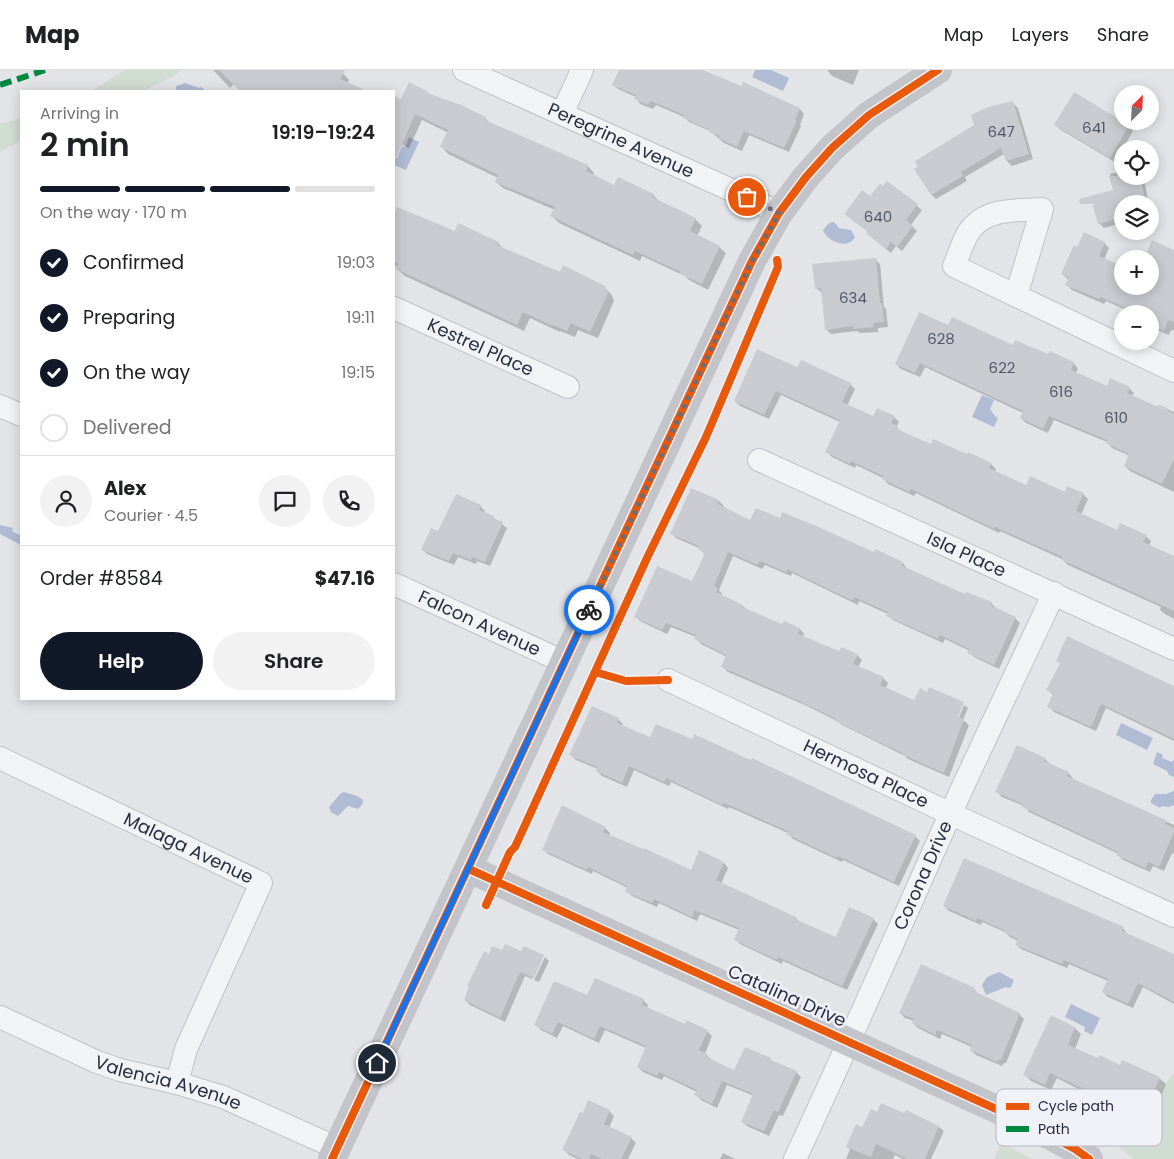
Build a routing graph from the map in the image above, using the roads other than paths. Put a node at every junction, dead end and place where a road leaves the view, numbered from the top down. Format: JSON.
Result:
{"nodes":[{"id":1,"x":464,"y":70,"type":"edge"},
{"id":2,"x":582,"y":70,"type":"edge"},
{"id":3,"x":938,"y":70,"type":"edge"},
{"id":4,"x":562,"y":114,"type":"junction"},
{"id":5,"x":779,"y":213,"type":"junction"},
{"id":6,"x":1016,"y":296,"type":"dead end"},
{"id":7,"x":395,"y":308,"type":"edge"},
{"id":8,"x":1174,"y":371,"type":"edge"},
{"id":9,"x":568,"y":387,"type":"dead end"},
{"id":10,"x":0,"y":406,"type":"edge"},
{"id":11,"x":20,"y":415,"type":"edge"},
{"id":12,"x":759,"y":460,"type":"dead end"},
{"id":13,"x":395,"y":584,"type":"edge"},
{"id":14,"x":1054,"y":593,"type":"junction"},
{"id":15,"x":1174,"y":649,"type":"edge"},
{"id":16,"x":564,"y":662,"type":"junction"},
{"id":17,"x":668,"y":680,"type":"dead end"},
{"id":18,"x":0,"y":758,"type":"edge"},
{"id":19,"x":951,"y":814,"type":"junction"},
{"id":20,"x":469,"y":868,"type":"junction"},
{"id":21,"x":1174,"y":916,"type":"edge"},
{"id":22,"x":0,"y":1017,"type":"edge"},
{"id":23,"x":849,"y":1041,"type":"junction"},
{"id":24,"x":176,"y":1083,"type":"junction"},
{"id":25,"x":996,"y":1109,"type":"edge"},
{"id":26,"x":1071,"y":1146,"type":"edge"},
{"id":27,"x":335,"y":1154,"type":"edge"},
{"id":28,"x":795,"y":1159,"type":"edge"},
{"id":29,"x":1089,"y":1159,"type":"edge"}],
"edges":[{"from":1,"to":4,"type":"street","name":"Peregrine Avenue"},
{"from":2,"to":4,"type":"street"},
{"from":3,"to":5,"type":"street"},
{"from":4,"to":5,"type":"street","name":"Peregrine Avenue"},
{"from":5,"to":16,"type":"street"},
{"from":6,"to":8,"type":"street"},
{"from":7,"to":9,"type":"street","name":"Kestrel Place"},
{"from":10,"to":11,"type":"street"},
{"from":12,"to":14,"type":"street","name":"Isla Place"},
{"from":13,"to":16,"type":"street","name":"Falcon Avenue"},
{"from":14,"to":15,"type":"street","name":"Isla Place"},
{"from":14,"to":19,"type":"street","name":"Corona Drive"},
{"from":16,"to":20,"type":"street"},
{"from":17,"to":19,"type":"street","name":"Hermosa Place"},
{"from":18,"to":24,"type":"street","name":"Malaga Avenue"},
{"from":19,"to":21,"type":"street","name":"Hermosa Place"},
{"from":19,"to":23,"type":"street","name":"Corona Drive"},
{"from":20,"to":23,"type":"street","name":"Catalina Drive"},
{"from":20,"to":27,"type":"street"},
{"from":22,"to":24,"type":"street","name":"Valencia Avenue"},
{"from":23,"to":25,"type":"street","name":"Catalina Drive"},
{"from":23,"to":28,"type":"street","name":"Corona Drive"},
{"from":24,"to":27,"type":"street","name":"Valencia Avenue"},
{"from":26,"to":29,"type":"street","name":"Catalina Drive"}]}
